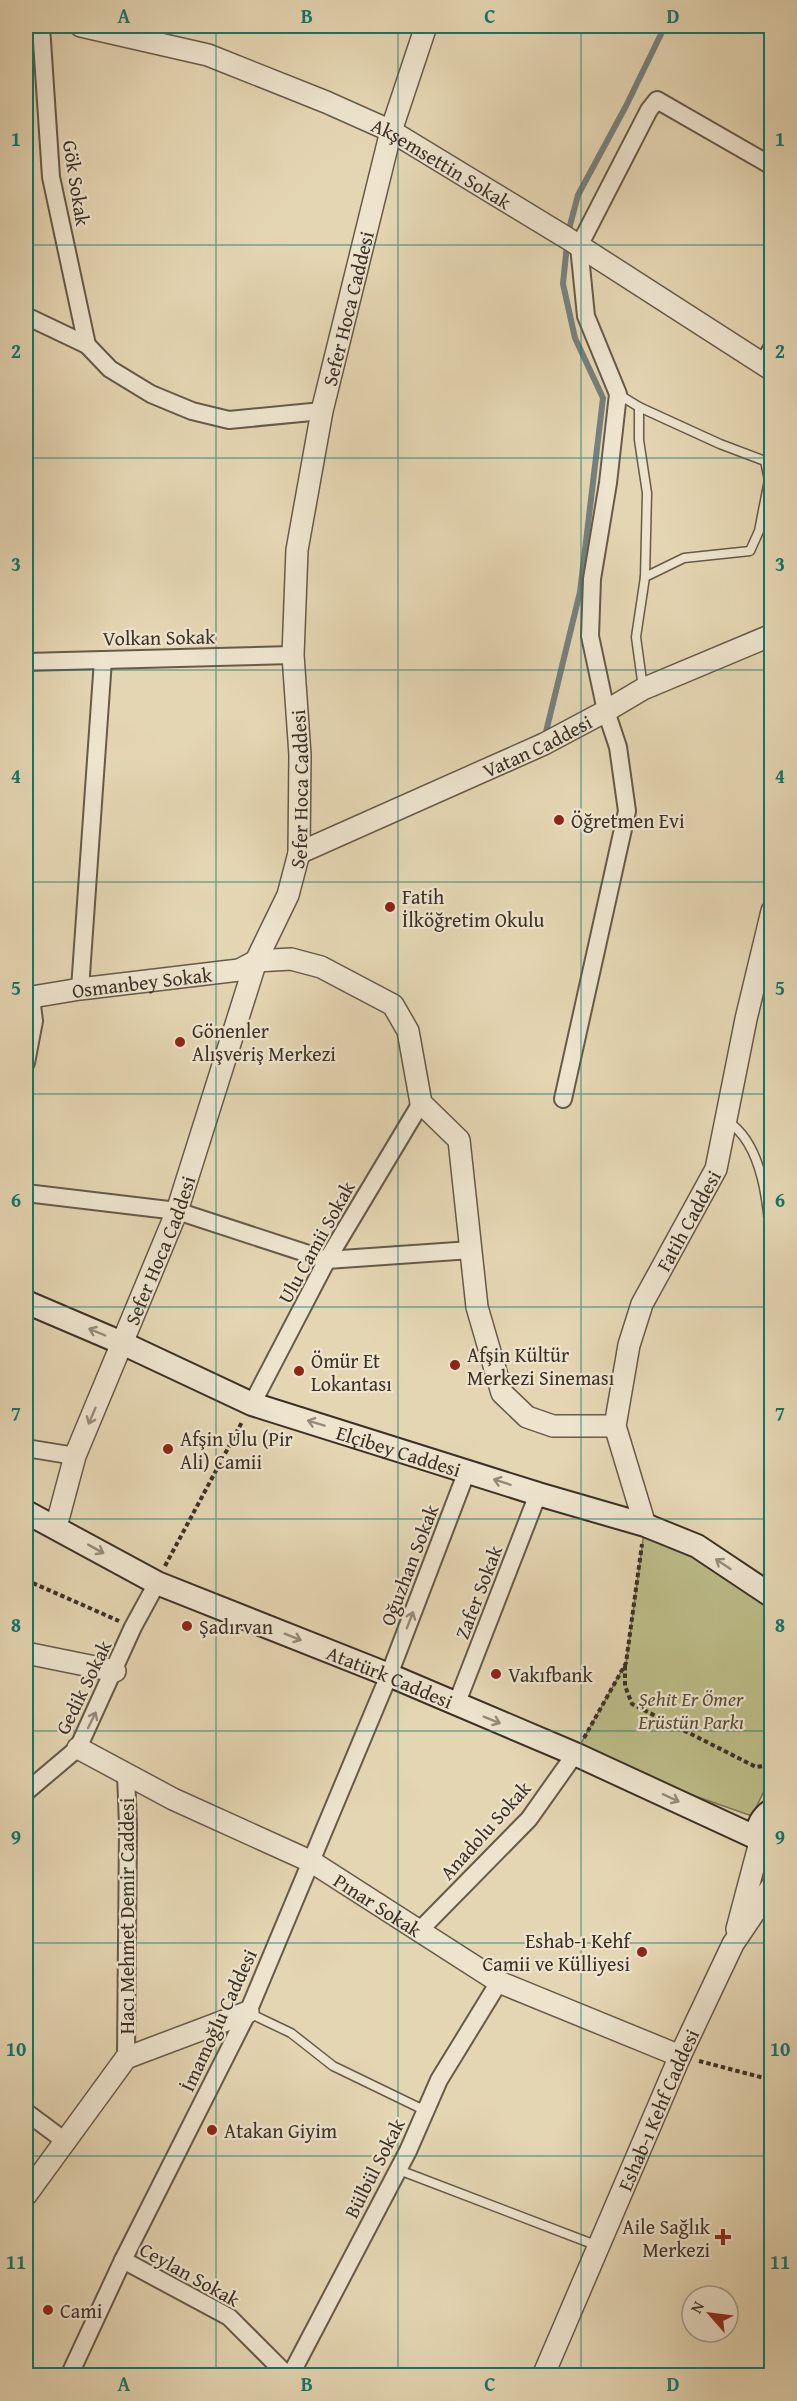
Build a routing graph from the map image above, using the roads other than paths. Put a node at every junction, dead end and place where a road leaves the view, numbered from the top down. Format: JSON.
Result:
{"nodes":[{"id":1,"x":41,"y":26,"type":"edge"},
{"id":2,"x":81,"y":26,"type":"edge"},
{"id":3,"x":426,"y":26,"type":"edge"},
{"id":4,"x":392,"y":131,"type":"junction"},
{"id":5,"x":771,"y":166,"type":"edge"},
{"id":6,"x":579,"y":246,"type":"junction"},
{"id":7,"x":26,"y":316,"type":"edge"},
{"id":8,"x":87,"y":345,"type":"junction"},
{"id":9,"x":768,"y":361,"type":"edge"},
{"id":10,"x":618,"y":393,"type":"junction"},
{"id":11,"x":639,"y":407,"type":"junction"},
{"id":12,"x":322,"y":411,"type":"junction"},
{"id":13,"x":645,"y":577,"type":"junction"},
{"id":14,"x":771,"y":635,"type":"edge"},
{"id":15,"x":293,"y":655,"type":"junction"},
{"id":16,"x":103,"y":660,"type":"junction"},
{"id":17,"x":26,"y":662,"type":"edge"},
{"id":18,"x":643,"y":689,"type":"junction"},
{"id":19,"x":606,"y":711,"type":"junction"},
{"id":20,"x":299,"y":853,"type":"junction"},
{"id":21,"x":771,"y":911,"type":"edge"},
{"id":22,"x":256,"y":961,"type":"junction"},
{"id":23,"x":80,"y":989,"type":"junction"},
{"id":24,"x":28,"y":998,"type":"edge"},
{"id":25,"x":26,"y":1064,"type":"edge"},
{"id":26,"x":563,"y":1098,"type":"dead end"},
{"id":27,"x":421,"y":1103,"type":"junction"},
{"id":28,"x":726,"y":1120,"type":"junction"},
{"id":29,"x":26,"y":1193,"type":"edge"},
{"id":30,"x":177,"y":1211,"type":"junction"},
{"id":31,"x":471,"y":1250,"type":"junction"},
{"id":32,"x":771,"y":1258,"type":"edge"},
{"id":33,"x":327,"y":1260,"type":"junction"},
{"id":34,"x":771,"y":1301,"type":"edge"},
{"id":35,"x":26,"y":1302,"type":"edge"},
{"id":36,"x":769,"y":1329,"type":"dead end"},
{"id":37,"x":122,"y":1343,"type":"junction"},
{"id":38,"x":252,"y":1404,"type":"junction"},
{"id":39,"x":615,"y":1426,"type":"junction"},
{"id":40,"x":26,"y":1448,"type":"edge"},
{"id":41,"x":75,"y":1456,"type":"junction"},
{"id":42,"x":467,"y":1471,"type":"junction"},
{"id":43,"x":538,"y":1494,"type":"junction"},
{"id":44,"x":28,"y":1519,"type":"edge"},
{"id":45,"x":645,"y":1525,"type":"junction"},
{"id":46,"x":56,"y":1527,"type":"junction"},
{"id":47,"x":157,"y":1583,"type":"junction"},
{"id":48,"x":771,"y":1596,"type":"edge"},
{"id":49,"x":26,"y":1653,"type":"edge"},
{"id":50,"x":115,"y":1671,"type":"junction"},
{"id":51,"x":389,"y":1675,"type":"junction"},
{"id":52,"x":456,"y":1705,"type":"junction"},
{"id":53,"x":78,"y":1748,"type":"junction"},
{"id":54,"x":575,"y":1754,"type":"junction"},
{"id":55,"x":126,"y":1774,"type":"junction"},
{"id":56,"x":26,"y":1792,"type":"edge"},
{"id":57,"x":771,"y":1810,"type":"edge"},
{"id":58,"x":763,"y":1847,"type":"edge"},
{"id":59,"x":312,"y":1862,"type":"junction"},
{"id":60,"x":771,"y":1886,"type":"edge"},
{"id":61,"x":420,"y":1930,"type":"junction"},
{"id":62,"x":733,"y":1944,"type":"junction"},
{"id":63,"x":499,"y":1982,"type":"junction"},
{"id":64,"x":248,"y":2012,"type":"junction"},
{"id":65,"x":681,"y":2056,"type":"junction"},
{"id":66,"x":126,"y":2058,"type":"junction"},
{"id":67,"x":426,"y":2111,"type":"junction"},
{"id":68,"x":26,"y":2112,"type":"edge"},
{"id":69,"x":65,"y":2140,"type":"junction"},
{"id":70,"x":399,"y":2170,"type":"junction"},
{"id":71,"x":26,"y":2195,"type":"edge"},
{"id":72,"x":598,"y":2246,"type":"junction"},
{"id":73,"x":123,"y":2260,"type":"junction"},
{"id":74,"x":69,"y":2376,"type":"edge"},
{"id":75,"x":289,"y":2376,"type":"edge"},
{"id":76,"x":543,"y":2376,"type":"edge"}],
"edges":[{"from":1,"to":8,"type":"street","name":"Gök Sokak"},
{"from":2,"to":4,"type":"street","name":"Akşemsettin Sokak"},
{"from":3,"to":4,"type":"street","name":"Sefer Hoca Caddesi"},
{"from":4,"to":6,"type":"street","name":"Akşemsettin Sokak"},
{"from":4,"to":12,"type":"street","name":"Sefer Hoca Caddesi"},
{"from":5,"to":6,"type":"street"},
{"from":6,"to":9,"type":"street","name":"Akşemsettin Sokak"},
{"from":6,"to":10,"type":"street"},
{"from":7,"to":8,"type":"street"},
{"from":8,"to":12,"type":"street"},
{"from":10,"to":11,"type":"lane"},
{"from":10,"to":19,"type":"street"},
{"from":11,"to":13,"type":"lane"},
{"from":11,"to":13,"type":"lane"},
{"from":12,"to":15,"type":"street","name":"Sefer Hoca Caddesi"},
{"from":13,"to":18,"type":"lane"},
{"from":14,"to":18,"type":"street","name":"Vatan Caddesi"},
{"from":15,"to":16,"type":"street","name":"Volkan Sokak"},
{"from":15,"to":20,"type":"street","name":"Sefer Hoca Caddesi"},
{"from":16,"to":17,"type":"street","name":"Volkan Sokak"},
{"from":16,"to":23,"type":"street"},
{"from":18,"to":19,"type":"street","name":"Vatan Caddesi"},
{"from":19,"to":20,"type":"street","name":"Vatan Caddesi"},
{"from":19,"to":26,"type":"street"},
{"from":20,"to":22,"type":"street","name":"Sefer Hoca Caddesi"},
{"from":21,"to":28,"type":"street","name":"Fatih Caddesi"},
{"from":22,"to":23,"type":"street","name":"Osmanbey Sokak"},
{"from":22,"to":27,"type":"street","name":"Osmanbey Sokak"},
{"from":22,"to":30,"type":"street","name":"Sefer Hoca Caddesi"},
{"from":23,"to":24,"type":"street","name":"Osmanbey Sokak"},
{"from":24,"to":25,"type":"street"},
{"from":27,"to":31,"type":"street"},
{"from":27,"to":33,"type":"street","name":"Ulu Camii Sokak"},
{"from":28,"to":32,"type":"lane"},
{"from":28,"to":39,"type":"street","name":"Fatih Caddesi"},
{"from":29,"to":30,"type":"street"},
{"from":30,"to":33,"type":"street"},
{"from":30,"to":37,"type":"street","name":"Sefer Hoca Caddesi"},
{"from":31,"to":33,"type":"street"},
{"from":31,"to":39,"type":"street"},
{"from":33,"to":38,"type":"street","name":"Ulu Camii Sokak"},
{"from":34,"to":36,"type":"lane"},
{"from":37,"to":35,"type":"main road","name":"Elçibey Caddesi","one_way":true},
{"from":37,"to":38,"type":"main road","name":"Elçibey Caddesi"},
{"from":37,"to":41,"type":"street","name":"Sefer Hoca Caddesi","one_way":true},
{"from":42,"to":38,"type":"main road","name":"Elçibey Caddesi","one_way":true},
{"from":39,"to":45,"type":"street","name":"Fatih Caddesi"},
{"from":40,"to":41,"type":"street"},
{"from":41,"to":46,"type":"street","name":"Sefer Hoca Caddesi"},
{"from":43,"to":42,"type":"main road","name":"Elçibey Caddesi","one_way":true},
{"from":51,"to":42,"type":"street","name":"Oğuzhan Sokak","one_way":true},
{"from":43,"to":45,"type":"main road","name":"Elçibey Caddesi"},
{"from":43,"to":52,"type":"street","name":"Zafer Sokak"},
{"from":44,"to":46,"type":"main road","name":"Atatürk Caddesi"},
{"from":48,"to":45,"type":"main road","name":"Elçibey Caddesi","one_way":true},
{"from":46,"to":47,"type":"main road","name":"Atatürk Caddesi","one_way":true},
{"from":47,"to":50,"type":"street","name":"Gedik Sokak"},
{"from":47,"to":51,"type":"main road","name":"Atatürk Caddesi","one_way":true},
{"from":49,"to":50,"type":"street"},
{"from":53,"to":50,"type":"street","name":"Gedik Sokak","one_way":true},
{"from":51,"to":52,"type":"main road","name":"Atatürk Caddesi"},
{"from":51,"to":59,"type":"street","name":"İmamoğlu Caddesi"},
{"from":52,"to":54,"type":"main road","name":"Atatürk Caddesi","one_way":true},
{"from":53,"to":55,"type":"street","name":"Pınar Sokak"},
{"from":53,"to":56,"type":"street","name":"Gedik Sokak"},
{"from":54,"to":58,"type":"main road","name":"Atatürk Caddesi","one_way":true},
{"from":54,"to":61,"type":"street","name":"Anadolu Sokak"},
{"from":55,"to":59,"type":"street","name":"Pınar Sokak"},
{"from":55,"to":66,"type":"street","name":"Hacı Mehmet Demir Caddesi"},
{"from":57,"to":58,"type":"main road"},
{"from":58,"to":62,"type":"street"},
{"from":59,"to":61,"type":"street","name":"Pınar Sokak"},
{"from":59,"to":64,"type":"street","name":"İmamoğlu Caddesi"},
{"from":60,"to":62,"type":"street"},
{"from":61,"to":63,"type":"street","name":"Pınar Sokak"},
{"from":62,"to":65,"type":"street","name":"Eshab-ı Kehf Caddesi"},
{"from":63,"to":65,"type":"street","name":"Pınar Sokak"},
{"from":63,"to":67,"type":"street","name":"Bülbül Sokak"},
{"from":64,"to":66,"type":"street","name":"Hacı Mehmet Demir Caddesi"},
{"from":64,"to":67,"type":"lane"},
{"from":64,"to":73,"type":"street","name":"İmamoğlu Caddesi"},
{"from":65,"to":72,"type":"street","name":"Eshab-ı Kehf Caddesi"},
{"from":66,"to":69,"type":"street","name":"Hacı Mehmet Demir Caddesi"},
{"from":67,"to":70,"type":"street","name":"Bülbül Sokak"},
{"from":68,"to":69,"type":"street"},
{"from":69,"to":71,"type":"street","name":"Hacı Mehmet Demir Caddesi"},
{"from":70,"to":72,"type":"lane"},
{"from":70,"to":75,"type":"street","name":"Bülbül Sokak"},
{"from":72,"to":76,"type":"street","name":"Eshab-ı Kehf Caddesi"},
{"from":73,"to":74,"type":"street","name":"İmamoğlu Caddesi"},
{"from":73,"to":75,"type":"street","name":"Ceylan Sokak"}]}
